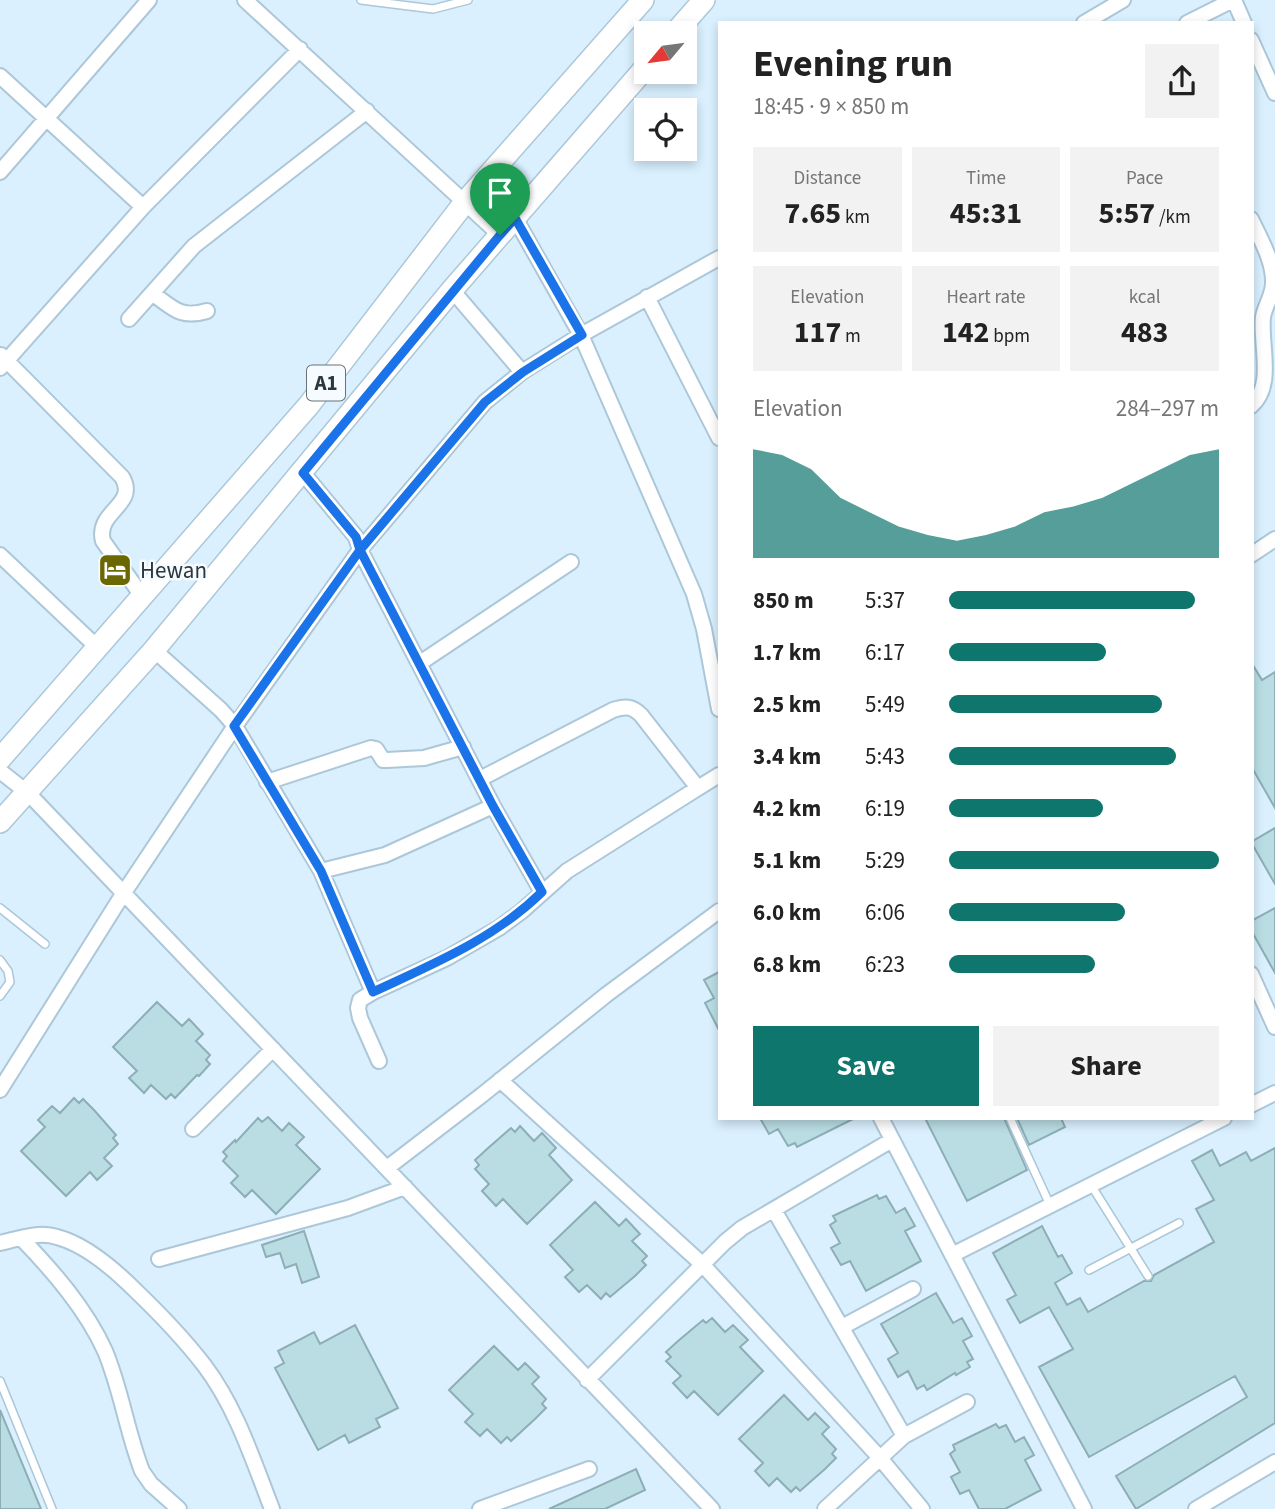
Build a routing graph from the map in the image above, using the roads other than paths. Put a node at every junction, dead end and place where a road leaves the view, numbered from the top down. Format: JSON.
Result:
{"nodes":[{"id":1,"x":149,"y":0,"type":"edge"},
{"id":2,"x":245,"y":0,"type":"edge"},
{"id":3,"x":361,"y":0,"type":"edge"},
{"id":4,"x":468,"y":0,"type":"edge"},
{"id":5,"x":643,"y":0,"type":"edge"},
{"id":6,"x":704,"y":0,"type":"edge"},
{"id":7,"x":1204,"y":0,"type":"edge"},
{"id":8,"x":1233,"y":0,"type":"edge"},
{"id":9,"x":1118,"y":1,"type":"edge"},
{"id":10,"x":1217,"y":8,"type":"junction"},
{"id":11,"x":686,"y":21,"type":"edge"},
{"id":12,"x":1087,"y":21,"type":"edge"},
{"id":13,"x":1191,"y":21,"type":"edge"},
{"id":14,"x":1243,"y":21,"type":"edge"},
{"id":15,"x":1254,"y":47,"type":"edge"},
{"id":16,"x":300,"y":48,"type":"junction"},
{"id":17,"x":0,"y":76,"type":"edge"},
{"id":18,"x":634,"y":81,"type":"edge"},
{"id":19,"x":1275,"y":93,"type":"edge"},
{"id":20,"x":367,"y":111,"type":"junction"},
{"id":21,"x":46,"y":118,"type":"junction"},
{"id":22,"x":0,"y":172,"type":"edge"},
{"id":23,"x":465,"y":202,"type":"junction"},
{"id":24,"x":143,"y":207,"type":"junction"},
{"id":25,"x":515,"y":218,"type":"junction"},
{"id":26,"x":1254,"y":226,"type":"edge"},
{"id":27,"x":500,"y":235,"type":"junction"},
{"id":28,"x":718,"y":259,"type":"edge"},
{"id":29,"x":452,"y":290,"type":"junction"},
{"id":30,"x":152,"y":293,"type":"junction"},
{"id":31,"x":647,"y":297,"type":"junction"},
{"id":32,"x":207,"y":311,"type":"dead end"},
{"id":33,"x":129,"y":319,"type":"dead end"},
{"id":34,"x":582,"y":335,"type":"junction"},
{"id":35,"x":2,"y":361,"type":"edge"},
{"id":36,"x":523,"y":372,"type":"junction"},
{"id":37,"x":1255,"y":403,"type":"edge"},
{"id":38,"x":718,"y":436,"type":"edge"},
{"id":39,"x":303,"y":473,"type":"junction"},
{"id":40,"x":1275,"y":539,"type":"edge"},
{"id":41,"x":360,"y":550,"type":"junction"},
{"id":42,"x":1254,"y":553,"type":"edge"},
{"id":43,"x":0,"y":555,"type":"edge"},
{"id":44,"x":571,"y":562,"type":"dead end"},
{"id":45,"x":142,"y":596,"type":"junction"},
{"id":46,"x":98,"y":648,"type":"junction"},
{"id":47,"x":154,"y":650,"type":"junction"},
{"id":48,"x":420,"y":663,"type":"junction"},
{"id":49,"x":718,"y":704,"type":"edge"},
{"id":50,"x":234,"y":726,"type":"junction"},
{"id":51,"x":463,"y":747,"type":"junction"},
{"id":52,"x":0,"y":759,"type":"edge"},
{"id":53,"x":0,"y":771,"type":"edge"},
{"id":54,"x":718,"y":776,"type":"edge"},
{"id":55,"x":480,"y":779,"type":"junction"},
{"id":56,"x":267,"y":782,"type":"junction"},
{"id":57,"x":698,"y":789,"type":"junction"},
{"id":58,"x":28,"y":793,"type":"junction"},
{"id":59,"x":493,"y":806,"type":"junction"},
{"id":60,"x":0,"y":822,"type":"edge"},
{"id":61,"x":321,"y":871,"type":"junction"},
{"id":62,"x":542,"y":892,"type":"junction"},
{"id":63,"x":123,"y":894,"type":"junction"},
{"id":64,"x":0,"y":908,"type":"edge"},
{"id":65,"x":718,"y":912,"type":"edge"},
{"id":66,"x":45,"y":944,"type":"dead end"},
{"id":67,"x":0,"y":960,"type":"edge"},
{"id":68,"x":1254,"y":981,"type":"edge"},
{"id":69,"x":373,"y":992,"type":"junction"},
{"id":70,"x":0,"y":996,"type":"edge"},
{"id":71,"x":1275,"y":1027,"type":"edge"},
{"id":72,"x":273,"y":1049,"type":"junction"},
{"id":73,"x":379,"y":1061,"type":"dead end"},
{"id":74,"x":500,"y":1080,"type":"junction"},
{"id":75,"x":0,"y":1090,"type":"edge"},
{"id":76,"x":1275,"y":1093,"type":"edge"},
{"id":77,"x":1254,"y":1104,"type":"edge"},
{"id":78,"x":881,"y":1120,"type":"edge"},
{"id":79,"x":1011,"y":1120,"type":"edge"},
{"id":80,"x":1220,"y":1120,"type":"edge"},
{"id":81,"x":193,"y":1129,"type":"dead end"},
{"id":82,"x":892,"y":1140,"type":"junction"},
{"id":83,"x":387,"y":1168,"type":"junction"},
{"id":84,"x":1091,"y":1185,"type":"junction"},
{"id":85,"x":405,"y":1187,"type":"junction"},
{"id":86,"x":1051,"y":1206,"type":"junction"},
{"id":87,"x":774,"y":1210,"type":"junction"},
{"id":88,"x":1179,"y":1223,"type":"dead end"},
{"id":89,"x":21,"y":1238,"type":"junction"},
{"id":90,"x":0,"y":1243,"type":"edge"},
{"id":91,"x":1130,"y":1248,"type":"junction"},
{"id":92,"x":952,"y":1255,"type":"junction"},
{"id":93,"x":159,"y":1259,"type":"dead end"},
{"id":94,"x":702,"y":1264,"type":"junction"},
{"id":95,"x":1089,"y":1270,"type":"dead end"},
{"id":96,"x":1148,"y":1276,"type":"dead end"},
{"id":97,"x":914,"y":1289,"type":"dead end"},
{"id":98,"x":842,"y":1327,"type":"junction"},
{"id":99,"x":587,"y":1380,"type":"junction"},
{"id":100,"x":0,"y":1381,"type":"edge"},
{"id":101,"x":967,"y":1402,"type":"dead end"},
{"id":102,"x":904,"y":1436,"type":"junction"},
{"id":103,"x":880,"y":1458,"type":"junction"},
{"id":104,"x":1275,"y":1462,"type":"edge"},
{"id":105,"x":589,"y":1469,"type":"dead end"},
{"id":106,"x":52,"y":1509,"type":"edge"},
{"id":107,"x":179,"y":1509,"type":"edge"},
{"id":108,"x":272,"y":1509,"type":"edge"},
{"id":109,"x":480,"y":1509,"type":"edge"},
{"id":110,"x":712,"y":1509,"type":"edge"},
{"id":111,"x":825,"y":1509,"type":"edge"},
{"id":112,"x":922,"y":1509,"type":"edge"},
{"id":113,"x":1084,"y":1509,"type":"edge"},
{"id":114,"x":1196,"y":1509,"type":"edge"}],
"edges":[{"from":1,"to":21,"type":"street"},
{"from":2,"to":16,"type":"street"},
{"from":3,"to":4,"type":"lane"},
{"from":5,"to":23,"type":"main road","number":"A1"},
{"from":6,"to":11,"type":"main road"},
{"from":7,"to":10,"type":"street"},
{"from":8,"to":10,"type":"street"},
{"from":8,"to":14,"type":"street"},
{"from":9,"to":12,"type":"street"},
{"from":10,"to":13,"type":"street"},
{"from":15,"to":19,"type":"street"},
{"from":16,"to":20,"type":"street"},
{"from":16,"to":24,"type":"street"},
{"from":17,"to":21,"type":"street"},
{"from":18,"to":25,"type":"main road","number":"A1"},
{"from":20,"to":23,"type":"street"},
{"from":20,"to":30,"type":"street"},
{"from":21,"to":22,"type":"street"},
{"from":21,"to":24,"type":"street"},
{"from":23,"to":27,"type":"street"},
{"from":23,"to":45,"type":"main road","number":"A1"},
{"from":24,"to":35,"type":"street"},
{"from":25,"to":27,"type":"main road","number":"A1"},
{"from":25,"to":34,"type":"street"},
{"from":26,"to":37,"type":"street"},
{"from":27,"to":29,"type":"main road","number":"A1"},
{"from":28,"to":31,"type":"street"},
{"from":29,"to":36,"type":"street"},
{"from":29,"to":39,"type":"main road","number":"A1"},
{"from":30,"to":32,"type":"street"},
{"from":30,"to":33,"type":"street"},
{"from":31,"to":34,"type":"street"},
{"from":31,"to":38,"type":"street"},
{"from":34,"to":36,"type":"street"},
{"from":34,"to":49,"type":"street"},
{"from":35,"to":45,"type":"street"},
{"from":36,"to":41,"type":"street"},
{"from":39,"to":41,"type":"street"},
{"from":39,"to":47,"type":"main road","number":"A1"},
{"from":40,"to":42,"type":"street"},
{"from":41,"to":48,"type":"street"},
{"from":41,"to":50,"type":"street"},
{"from":43,"to":46,"type":"street"},
{"from":44,"to":48,"type":"street"},
{"from":45,"to":46,"type":"main road","number":"A1"},
{"from":46,"to":52,"type":"main road","number":"A1"},
{"from":47,"to":50,"type":"street"},
{"from":47,"to":58,"type":"main road","number":"A1"},
{"from":48,"to":51,"type":"street"},
{"from":50,"to":56,"type":"street"},
{"from":50,"to":63,"type":"street"},
{"from":51,"to":55,"type":"street"},
{"from":51,"to":56,"type":"street"},
{"from":53,"to":58,"type":"street"},
{"from":54,"to":57,"type":"street"},
{"from":55,"to":57,"type":"street"},
{"from":55,"to":59,"type":"street"},
{"from":56,"to":61,"type":"street"},
{"from":57,"to":62,"type":"street"},
{"from":58,"to":60,"type":"main road","number":"A1"},
{"from":58,"to":63,"type":"street"},
{"from":59,"to":61,"type":"street"},
{"from":59,"to":62,"type":"street"},
{"from":61,"to":69,"type":"street"},
{"from":62,"to":69,"type":"street"},
{"from":63,"to":72,"type":"street"},
{"from":63,"to":75,"type":"street"},
{"from":64,"to":66,"type":"lane"},
{"from":65,"to":74,"type":"street"},
{"from":67,"to":70,"type":"lane"},
{"from":68,"to":71,"type":"street"},
{"from":69,"to":73,"type":"street"},
{"from":72,"to":81,"type":"street"},
{"from":72,"to":83,"type":"street"},
{"from":74,"to":83,"type":"street"},
{"from":74,"to":94,"type":"street"},
{"from":76,"to":77,"type":"street"},
{"from":78,"to":82,"type":"street"},
{"from":79,"to":86,"type":"lane"},
{"from":80,"to":84,"type":"street"},
{"from":82,"to":87,"type":"street"},
{"from":82,"to":92,"type":"street"},
{"from":83,"to":85,"type":"street"},
{"from":84,"to":86,"type":"street"},
{"from":84,"to":91,"type":"lane"},
{"from":85,"to":93,"type":"street"},
{"from":85,"to":99,"type":"street"},
{"from":86,"to":92,"type":"street"},
{"from":87,"to":94,"type":"street"},
{"from":87,"to":98,"type":"street"},
{"from":88,"to":91,"type":"lane"},
{"from":89,"to":90,"type":"street"},
{"from":89,"to":107,"type":"street"},
{"from":89,"to":108,"type":"street"},
{"from":91,"to":95,"type":"lane"},
{"from":91,"to":96,"type":"lane"},
{"from":92,"to":113,"type":"street"},
{"from":94,"to":99,"type":"street"},
{"from":94,"to":103,"type":"street"},
{"from":97,"to":98,"type":"street"},
{"from":98,"to":102,"type":"street"},
{"from":99,"to":110,"type":"street"},
{"from":100,"to":106,"type":"lane"},
{"from":101,"to":102,"type":"street"},
{"from":102,"to":103,"type":"street"},
{"from":103,"to":111,"type":"street"},
{"from":103,"to":112,"type":"street"},
{"from":104,"to":114,"type":"street"},
{"from":105,"to":109,"type":"street"}]}
